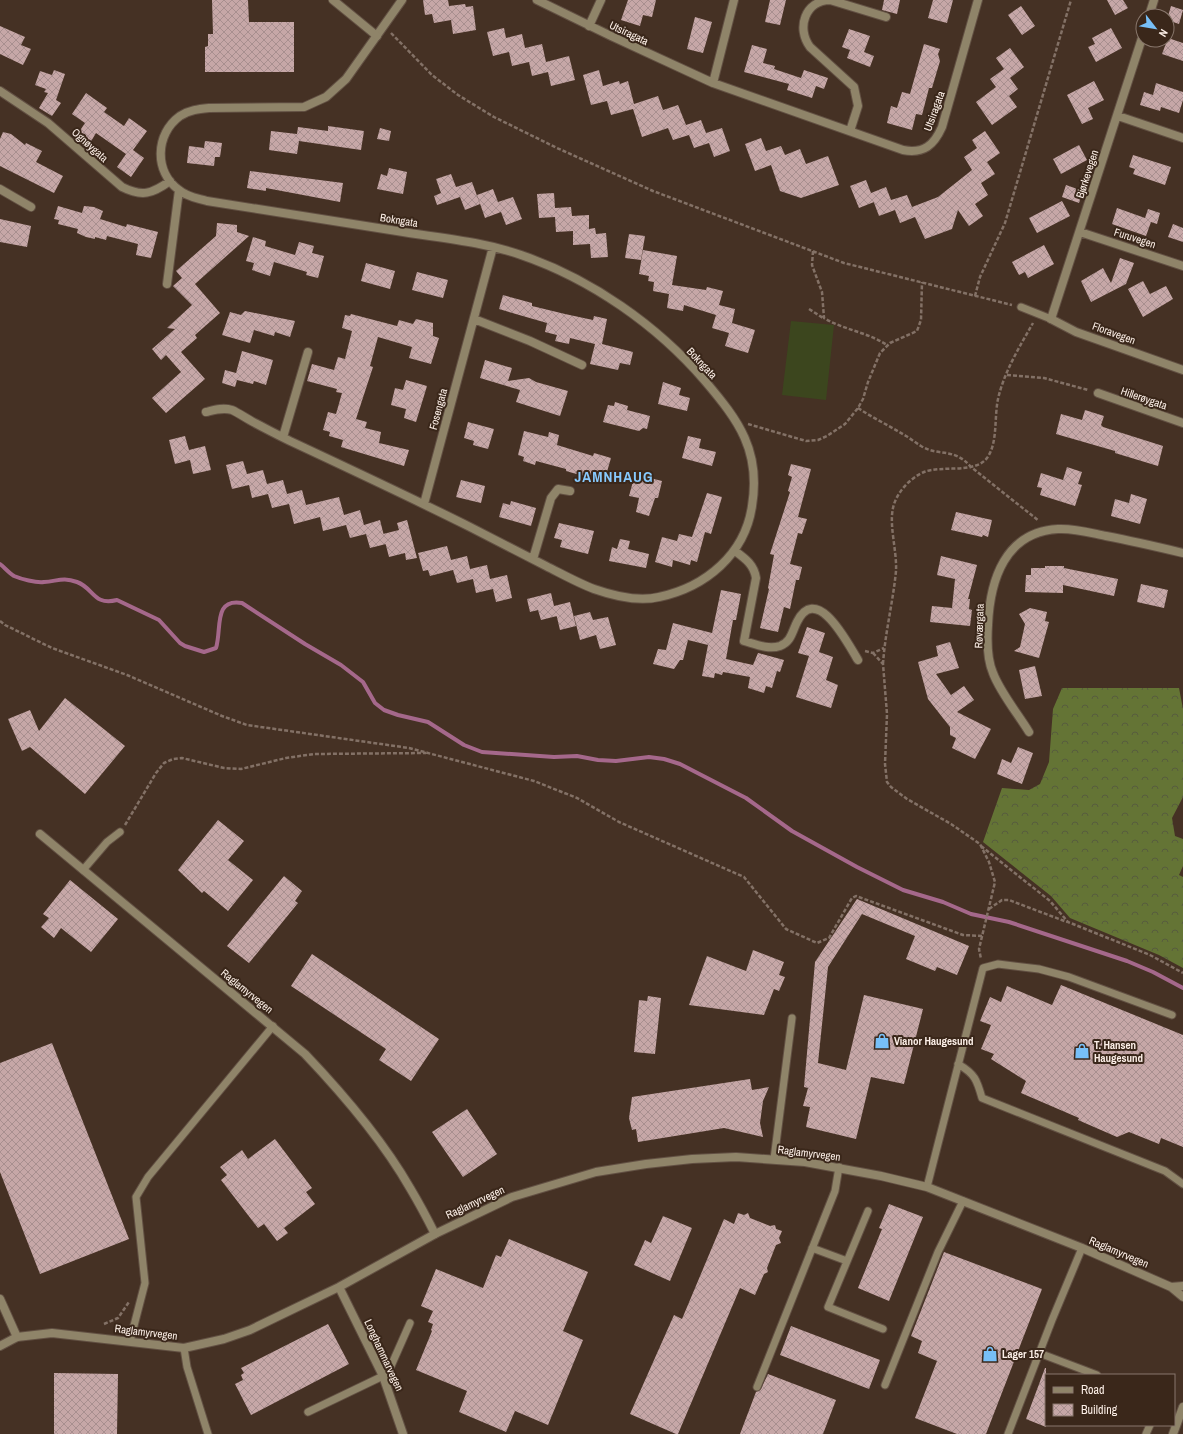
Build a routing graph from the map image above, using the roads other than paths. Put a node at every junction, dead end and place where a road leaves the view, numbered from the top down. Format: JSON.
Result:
{"nodes":[{"id":1,"x":333,"y":0,"type":"edge"},
{"id":2,"x":402,"y":0,"type":"edge"},
{"id":3,"x":538,"y":0,"type":"edge"},
{"id":4,"x":601,"y":0,"type":"edge"},
{"id":5,"x":734,"y":0,"type":"edge"},
{"id":6,"x":978,"y":0,"type":"edge"},
{"id":7,"x":886,"y":17,"type":"dead end"},
{"id":8,"x":589,"y":26,"type":"junction"},
{"id":9,"x":377,"y":36,"type":"junction"},
{"id":10,"x":1139,"y":48,"type":"edge"},
{"id":11,"x":713,"y":83,"type":"junction"},
{"id":12,"x":0,"y":91,"type":"edge"},
{"id":13,"x":1118,"y":116,"type":"junction"},
{"id":14,"x":850,"y":131,"type":"junction"},
{"id":15,"x":1183,"y":138,"type":"edge"},
{"id":16,"x":170,"y":181,"type":"junction"},
{"id":17,"x":0,"y":189,"type":"edge"},
{"id":18,"x":179,"y":190,"type":"junction"},
{"id":19,"x":31,"y":207,"type":"dead end"},
{"id":20,"x":1080,"y":232,"type":"junction"},
{"id":21,"x":493,"y":247,"type":"junction"},
{"id":22,"x":1183,"y":266,"type":"edge"},
{"id":23,"x":167,"y":284,"type":"dead end"},
{"id":24,"x":1021,"y":307,"type":"road end"},
{"id":25,"x":474,"y":319,"type":"junction"},
{"id":26,"x":1051,"y":319,"type":"junction"},
{"id":27,"x":308,"y":352,"type":"dead end"},
{"id":28,"x":582,"y":365,"type":"dead end"},
{"id":29,"x":1183,"y":370,"type":"edge"},
{"id":30,"x":1098,"y":393,"type":"road end"},
{"id":31,"x":206,"y":412,"type":"dead end"},
{"id":32,"x":1183,"y":423,"type":"edge"},
{"id":33,"x":284,"y":437,"type":"junction"},
{"id":34,"x":570,"y":490,"type":"dead end"},
{"id":35,"x":424,"y":504,"type":"junction"},
{"id":36,"x":735,"y":551,"type":"junction"},
{"id":37,"x":1183,"y":553,"type":"edge"},
{"id":38,"x":534,"y":559,"type":"junction"},
{"id":39,"x":858,"y":660,"type":"dead end"},
{"id":40,"x":1029,"y":732,"type":"dead end"},
{"id":41,"x":120,"y":832,"type":"road end"},
{"id":42,"x":40,"y":834,"type":"dead end"},
{"id":43,"x":83,"y":870,"type":"junction"},
{"id":44,"x":1172,"y":1015,"type":"dead end"},
{"id":45,"x":792,"y":1018,"type":"dead end"},
{"id":46,"x":273,"y":1026,"type":"junction"},
{"id":47,"x":958,"y":1064,"type":"junction"},
{"id":48,"x":774,"y":1159,"type":"junction"},
{"id":49,"x":840,"y":1167,"type":"junction"},
{"id":50,"x":1183,"y":1184,"type":"edge"},
{"id":51,"x":927,"y":1187,"type":"junction"},
{"id":52,"x":963,"y":1201,"type":"junction"},
{"id":53,"x":868,"y":1211,"type":"dead end"},
{"id":54,"x":435,"y":1234,"type":"junction"},
{"id":55,"x":812,"y":1248,"type":"junction"},
{"id":56,"x":1082,"y":1248,"type":"junction"},
{"id":57,"x":847,"y":1262,"type":"junction"},
{"id":58,"x":1183,"y":1286,"type":"edge"},
{"id":59,"x":339,"y":1287,"type":"junction"},
{"id":60,"x":1171,"y":1287,"type":"junction"},
{"id":61,"x":1183,"y":1298,"type":"edge"},
{"id":62,"x":0,"y":1299,"type":"edge"},
{"id":63,"x":410,"y":1323,"type":"dead end"},
{"id":64,"x":883,"y":1329,"type":"dead end"},
{"id":65,"x":17,"y":1337,"type":"junction"},
{"id":66,"x":130,"y":1341,"type":"junction"},
{"id":67,"x":0,"y":1346,"type":"edge"},
{"id":68,"x":184,"y":1348,"type":"junction"},
{"id":69,"x":1039,"y":1353,"type":"junction"},
{"id":70,"x":1094,"y":1374,"type":"edge"},
{"id":71,"x":383,"y":1376,"type":"junction"},
{"id":72,"x":885,"y":1385,"type":"dead end"},
{"id":73,"x":757,"y":1387,"type":"dead end"},
{"id":74,"x":1183,"y":1407,"type":"edge"},
{"id":75,"x":308,"y":1412,"type":"dead end"},
{"id":76,"x":208,"y":1434,"type":"edge"},
{"id":77,"x":403,"y":1434,"type":"edge"},
{"id":78,"x":1008,"y":1434,"type":"edge"},
{"id":79,"x":1173,"y":1434,"type":"edge"}],
"edges":[{"from":1,"to":9,"type":"street"},
{"from":2,"to":9,"type":"street"},
{"from":3,"to":8,"type":"street","name":"Utsiragata"},
{"from":4,"to":8,"type":"street"},
{"from":5,"to":11,"type":"street"},
{"from":6,"to":14,"type":"street","name":"Utsiragata"},
{"from":7,"to":14,"type":"street"},
{"from":8,"to":11,"type":"street","name":"Utsiragata"},
{"from":9,"to":16,"type":"street","name":"Bokngata"},
{"from":10,"to":13,"type":"street","name":"Bjørkevegen"},
{"from":11,"to":14,"type":"street","name":"Utsiragata"},
{"from":12,"to":16,"type":"street","name":"Ognøygata"},
{"from":13,"to":15,"type":"street"},
{"from":13,"to":20,"type":"street","name":"Bjørkevegen"},
{"from":16,"to":18,"type":"street","name":"Bokngata"},
{"from":17,"to":19,"type":"street"},
{"from":18,"to":21,"type":"street","name":"Bokngata"},
{"from":18,"to":23,"type":"street"},
{"from":20,"to":22,"type":"street","name":"Furuvegen"},
{"from":20,"to":26,"type":"street","name":"Bjørkevegen"},
{"from":21,"to":25,"type":"street","name":"Fosengata"},
{"from":21,"to":36,"type":"street","name":"Bokngata"},
{"from":24,"to":26,"type":"lane","name":"Floravegen"},
{"from":25,"to":28,"type":"street"},
{"from":25,"to":35,"type":"street","name":"Fosengata"},
{"from":26,"to":29,"type":"street","name":"Floravegen"},
{"from":27,"to":33,"type":"street"},
{"from":30,"to":32,"type":"street","name":"Hillerøygata"},
{"from":31,"to":33,"type":"street","name":"Bokngata"},
{"from":33,"to":35,"type":"street","name":"Bokngata"},
{"from":34,"to":38,"type":"street"},
{"from":35,"to":38,"type":"street","name":"Bokngata"},
{"from":36,"to":38,"type":"street","name":"Bokngata"},
{"from":36,"to":39,"type":"street"},
{"from":37,"to":40,"type":"street","name":"Røværgata"},
{"from":41,"to":43,"type":"lane"},
{"from":42,"to":43,"type":"street","name":"Raglamyrvegen"},
{"from":43,"to":46,"type":"street","name":"Raglamyrvegen"},
{"from":44,"to":47,"type":"lane"},
{"from":45,"to":48,"type":"lane"},
{"from":46,"to":54,"type":"street","name":"Raglamyrvegen"},
{"from":46,"to":66,"type":"lane"},
{"from":47,"to":50,"type":"lane"},
{"from":47,"to":51,"type":"lane"},
{"from":48,"to":49,"type":"street","name":"Raglamyrvegen"},
{"from":48,"to":54,"type":"street","name":"Raglamyrvegen"},
{"from":49,"to":51,"type":"street","name":"Raglamyrvegen"},
{"from":49,"to":55,"type":"lane"},
{"from":51,"to":52,"type":"street","name":"Raglamyrvegen"},
{"from":52,"to":56,"type":"street","name":"Raglamyrvegen"},
{"from":52,"to":72,"type":"lane"},
{"from":53,"to":57,"type":"lane"},
{"from":54,"to":59,"type":"street","name":"Raglamyrvegen"},
{"from":55,"to":57,"type":"lane"},
{"from":55,"to":73,"type":"lane"},
{"from":56,"to":60,"type":"street","name":"Raglamyrvegen"},
{"from":56,"to":69,"type":"lane"},
{"from":57,"to":64,"type":"lane"},
{"from":58,"to":60,"type":"street","name":"Raglamyrvegen"},
{"from":59,"to":68,"type":"street","name":"Raglamyrvegen"},
{"from":59,"to":71,"type":"street","name":"Longhammarvegen"},
{"from":60,"to":61,"type":"street","name":"Raglamyrvegen"},
{"from":62,"to":65,"type":"street"},
{"from":63,"to":71,"type":"lane"},
{"from":65,"to":66,"type":"street","name":"Raglamyrvegen"},
{"from":65,"to":67,"type":"street","name":"Raglamyrvegen"},
{"from":66,"to":68,"type":"street","name":"Raglamyrvegen"},
{"from":68,"to":76,"type":"lane"},
{"from":69,"to":70,"type":"lane"},
{"from":69,"to":78,"type":"lane"},
{"from":71,"to":75,"type":"lane"},
{"from":71,"to":77,"type":"street","name":"Longhammarvegen"},
{"from":74,"to":79,"type":"street"}]}
